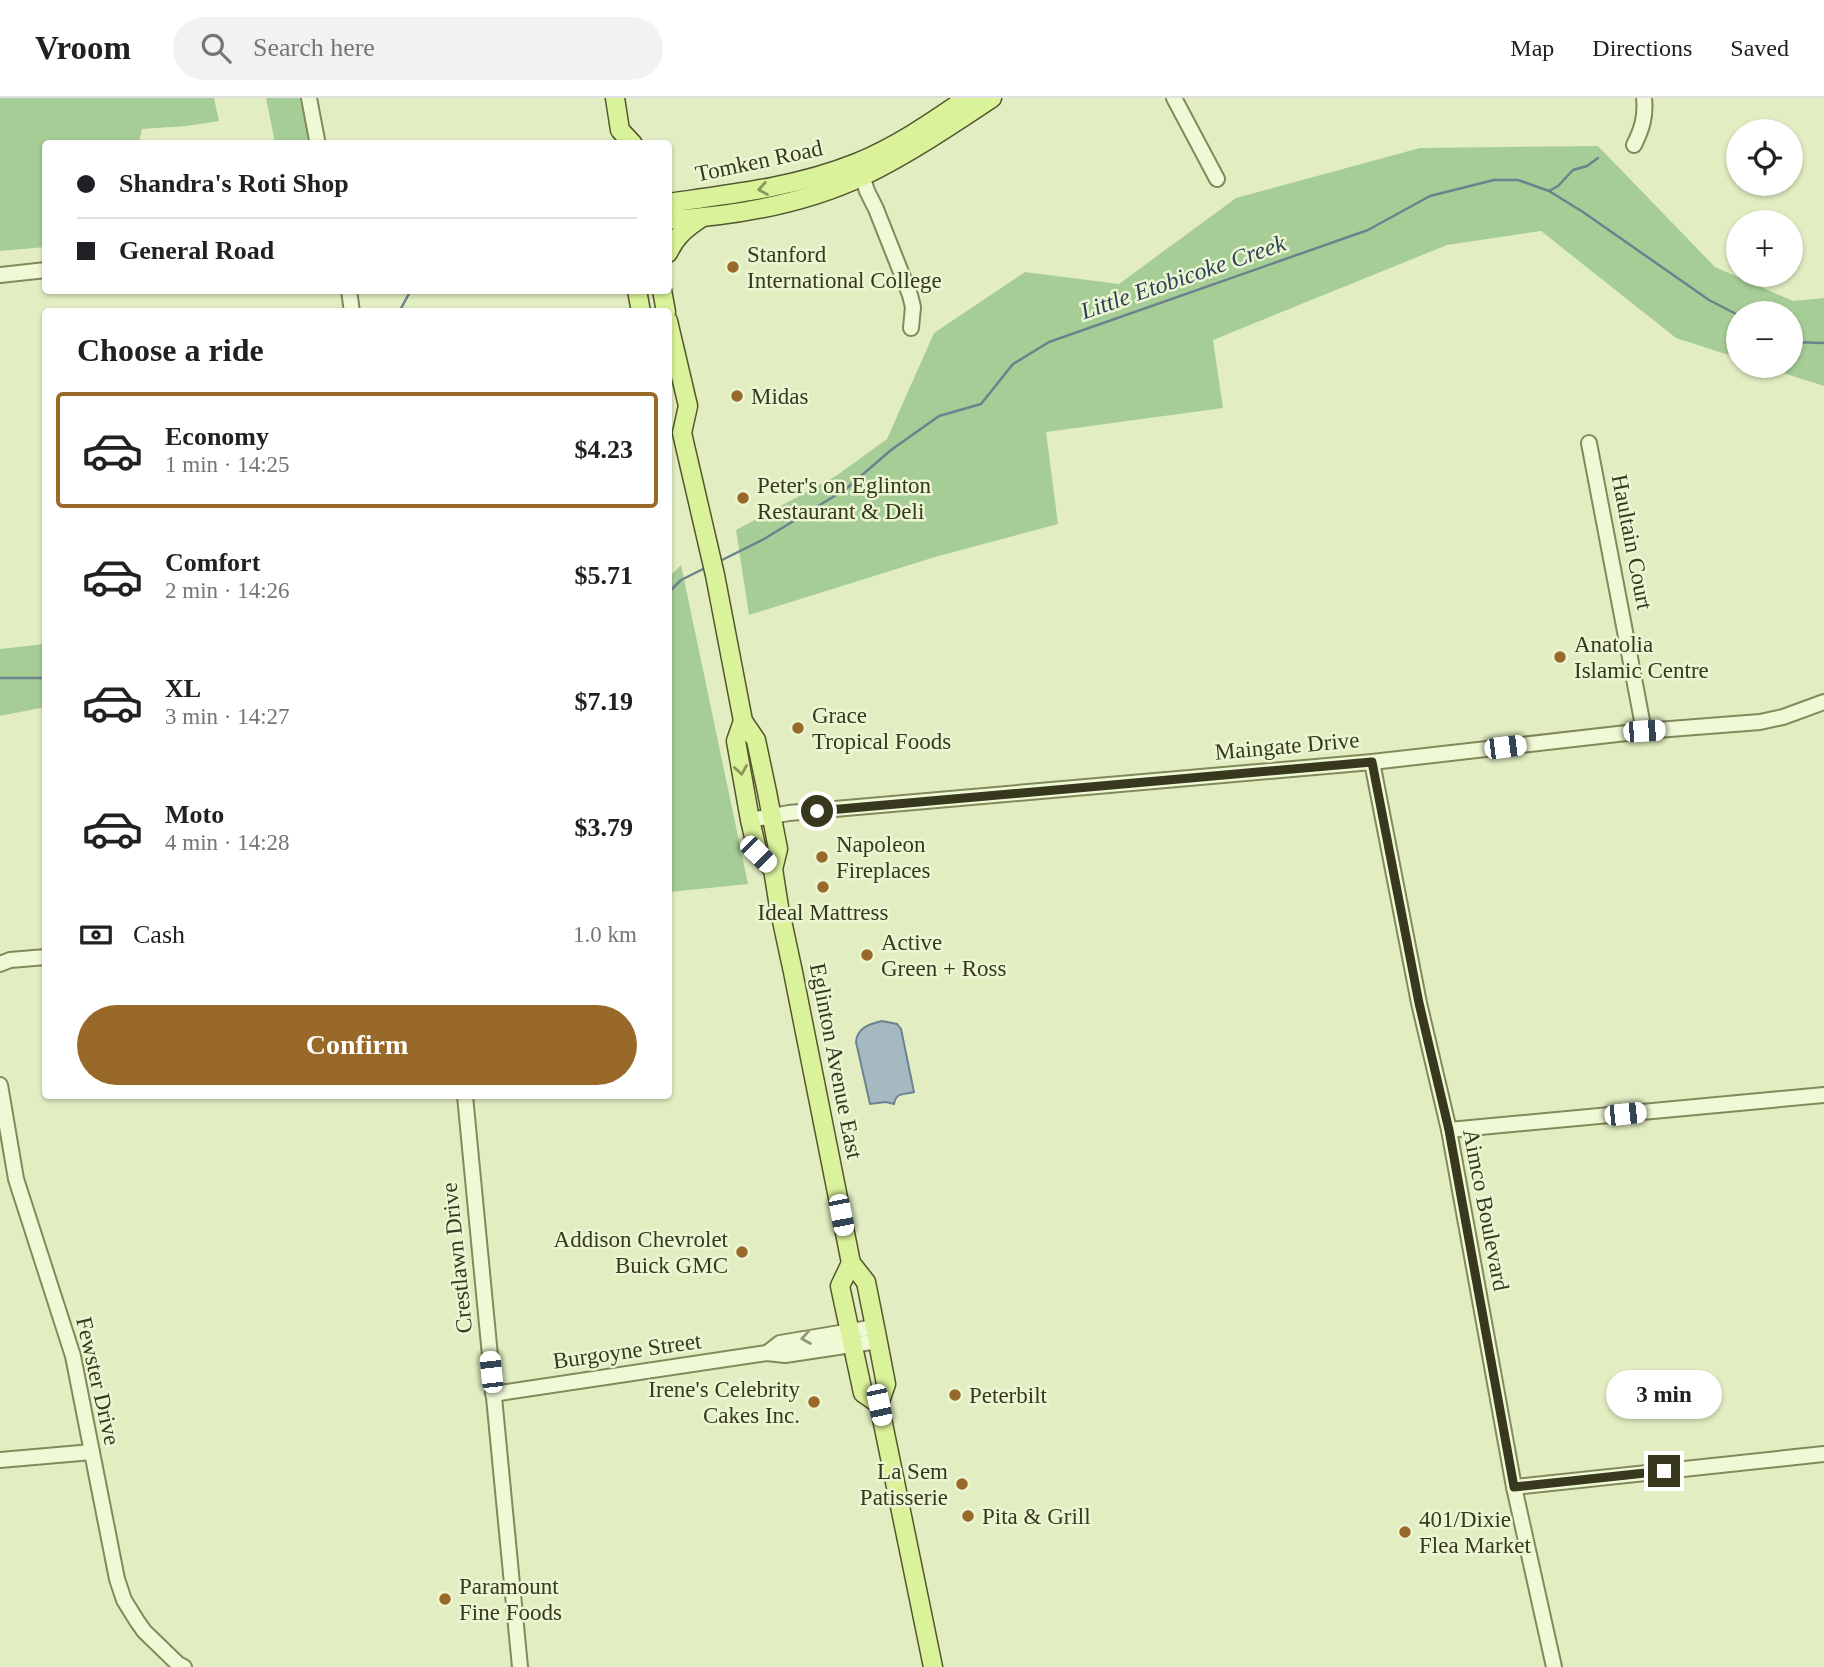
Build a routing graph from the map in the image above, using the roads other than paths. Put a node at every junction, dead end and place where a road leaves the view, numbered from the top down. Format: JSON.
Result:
{"nodes":[{"id":1,"x":309,"y":98,"type":"edge"},
{"id":2,"x":615,"y":98,"type":"edge"},
{"id":3,"x":967,"y":98,"type":"edge"},
{"id":4,"x":992,"y":98,"type":"edge"},
{"id":5,"x":1174,"y":98,"type":"edge"},
{"id":6,"x":1644,"y":98,"type":"edge"},
{"id":7,"x":622,"y":139,"type":"edge"},
{"id":8,"x":317,"y":140,"type":"dead end"},
{"id":9,"x":1634,"y":145,"type":"dead end"},
{"id":10,"x":860,"y":169,"type":"junction"},
{"id":11,"x":1217,"y":179,"type":"dead end"},
{"id":12,"x":672,"y":191,"type":"edge"},
{"id":13,"x":706,"y":198,"type":"junction"},
{"id":14,"x":672,"y":202,"type":"edge"},
{"id":15,"x":704,"y":217,"type":"junction"},
{"id":16,"x":672,"y":220,"type":"edge"},
{"id":17,"x":672,"y":245,"type":"edge"},
{"id":18,"x":42,"y":270,"type":"edge"},
{"id":19,"x":0,"y":275,"type":"edge"},
{"id":20,"x":911,"y":328,"type":"dead end"},
{"id":21,"x":672,"y":338,"type":"edge"},
{"id":22,"x":675,"y":427,"type":"edge"},
{"id":23,"x":1589,"y":443,"type":"dead end"},
{"id":24,"x":1824,"y":702,"type":"edge"},
{"id":25,"x":743,"y":720,"type":"junction"},
{"id":26,"x":1644,"y":731,"type":"junction"},
{"id":27,"x":1372,"y":762,"type":"junction"},
{"id":28,"x":771,"y":816,"type":"junction"},
{"id":29,"x":750,"y":820,"type":"junction"},
{"id":30,"x":773,"y":869,"type":"junction"},
{"id":31,"x":42,"y":957,"type":"edge"},
{"id":32,"x":0,"y":964,"type":"edge"},
{"id":33,"x":0,"y":1085,"type":"edge"},
{"id":34,"x":1824,"y":1095,"type":"edge"},
{"id":35,"x":465,"y":1099,"type":"edge"},
{"id":36,"x":1449,"y":1130,"type":"junction"},
{"id":37,"x":851,"y":1263,"type":"junction"},
{"id":38,"x":877,"y":1334,"type":"junction"},
{"id":39,"x":850,"y":1338,"type":"junction"},
{"id":40,"x":494,"y":1394,"type":"junction"},
{"id":41,"x":879,"y":1405,"type":"junction"},
{"id":42,"x":92,"y":1452,"type":"junction"},
{"id":43,"x":1824,"y":1454,"type":"edge"},
{"id":44,"x":0,"y":1460,"type":"edge"},
{"id":45,"x":1514,"y":1487,"type":"junction"},
{"id":46,"x":184,"y":1667,"type":"edge"},
{"id":47,"x":520,"y":1667,"type":"edge"},
{"id":48,"x":933,"y":1667,"type":"edge"},
{"id":49,"x":1554,"y":1667,"type":"edge"}],
"edges":[{"from":1,"to":8,"type":"street"},
{"from":2,"to":7,"type":"main road"},
{"from":3,"to":10,"type":"main road","name":"Tomken Road"},
{"from":4,"to":10,"type":"main road","name":"Tomken Road"},
{"from":5,"to":11,"type":"street"},
{"from":6,"to":9,"type":"street"},
{"from":10,"to":13,"type":"main road","name":"Tomken Road","one_way":true},
{"from":10,"to":15,"type":"main road","name":"Tomken Road"},
{"from":10,"to":20,"type":"street"},
{"from":12,"to":13,"type":"main road"},
{"from":13,"to":14,"type":"main road","name":"Tomken Road"},
{"from":15,"to":16,"type":"main road","name":"Tomken Road"},
{"from":15,"to":17,"type":"main road"},
{"from":18,"to":19,"type":"street"},
{"from":21,"to":22,"type":"main road","name":"Eglinton Avenue East"},
{"from":22,"to":25,"type":"main road","name":"Eglinton Avenue East"},
{"from":23,"to":26,"type":"street","name":"Haultain Court"},
{"from":24,"to":26,"type":"street","name":"Maingate Drive"},
{"from":25,"to":28,"type":"main road","name":"Eglinton Avenue East"},
{"from":25,"to":29,"type":"main road","name":"Eglinton Avenue East","one_way":true},
{"from":26,"to":27,"type":"street","name":"Maingate Drive"},
{"from":27,"to":28,"type":"street","name":"Maingate Drive"},
{"from":27,"to":36,"type":"street","name":"Aimco Boulevard"},
{"from":28,"to":29,"type":"street","name":"Maingate Drive"},
{"from":28,"to":30,"type":"main road","name":"Eglinton Avenue East"},
{"from":29,"to":30,"type":"main road","name":"Eglinton Avenue East"},
{"from":30,"to":37,"type":"main road","name":"Eglinton Avenue East"},
{"from":31,"to":32,"type":"street"},
{"from":33,"to":42,"type":"street","name":"Fewster Drive"},
{"from":34,"to":36,"type":"street"},
{"from":35,"to":40,"type":"street","name":"Crestlawn Drive"},
{"from":36,"to":45,"type":"street","name":"Aimco Boulevard"},
{"from":37,"to":38,"type":"main road","name":"Eglinton Avenue East"},
{"from":37,"to":39,"type":"main road","name":"Eglinton Avenue East"},
{"from":38,"to":39,"type":"street","name":"Burgoyne Street"},
{"from":38,"to":41,"type":"main road","name":"Eglinton Avenue East"},
{"from":39,"to":40,"type":"street","name":"Burgoyne Street"},
{"from":39,"to":41,"type":"main road","name":"Eglinton Avenue East"},
{"from":40,"to":47,"type":"street","name":"Crestlawn Drive"},
{"from":41,"to":48,"type":"main road","name":"Eglinton Avenue East"},
{"from":42,"to":44,"type":"street"},
{"from":42,"to":46,"type":"street","name":"Fewster Drive"},
{"from":43,"to":45,"type":"street"},
{"from":45,"to":49,"type":"street","name":"Aimco Boulevard"}]}
